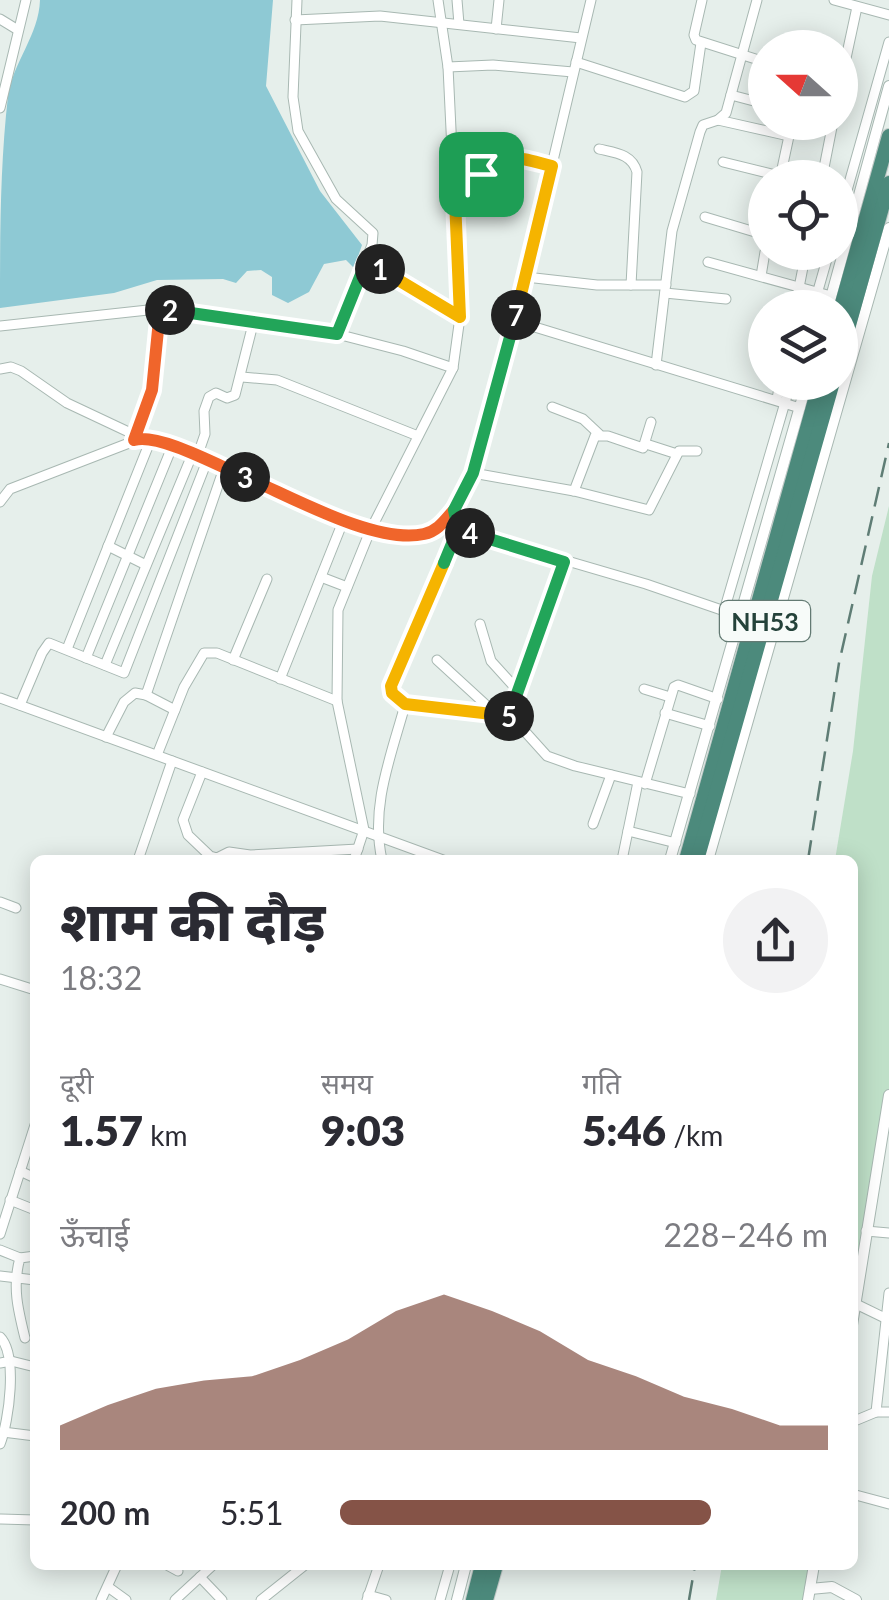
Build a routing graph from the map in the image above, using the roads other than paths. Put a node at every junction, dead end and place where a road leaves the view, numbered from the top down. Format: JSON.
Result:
{"nodes":[{"id":1,"x":26,"y":0,"type":"edge"},
{"id":2,"x":296,"y":0,"type":"edge"},
{"id":3,"x":438,"y":0,"type":"edge"},
{"id":4,"x":457,"y":0,"type":"edge"},
{"id":5,"x":499,"y":0,"type":"edge"},
{"id":6,"x":590,"y":0,"type":"edge"},
{"id":7,"x":702,"y":0,"type":"edge"},
{"id":8,"x":757,"y":0,"type":"edge"},
{"id":9,"x":834,"y":0,"type":"edge"},
{"id":10,"x":872,"y":5,"type":"edge"},
{"id":11,"x":857,"y":7,"type":"junction"},
{"id":12,"x":889,"y":16,"type":"edge"},
{"id":13,"x":0,"y":19,"type":"edge"},
{"id":14,"x":295,"y":20,"type":"junction"},
{"id":15,"x":440,"y":22,"type":"junction"},
{"id":16,"x":459,"y":24,"type":"junction"},
{"id":17,"x":496,"y":28,"type":"junction"},
{"id":18,"x":18,"y":30,"type":"junction"},
{"id":19,"x":852,"y":30,"type":"edge"},
{"id":20,"x":581,"y":38,"type":"junction"},
{"id":21,"x":889,"y":42,"type":"edge"},
{"id":22,"x":701,"y":44,"type":"junction"},
{"id":23,"x":741,"y":54,"type":"junction"},
{"id":24,"x":748,"y":56,"type":"edge"},
{"id":25,"x":448,"y":67,"type":"junction"},
{"id":26,"x":574,"y":67,"type":"junction"},
{"id":27,"x":889,"y":86,"type":"edge"},
{"id":28,"x":731,"y":94,"type":"junction"},
{"id":29,"x":1,"y":99,"type":"edge"},
{"id":30,"x":748,"y":99,"type":"edge"},
{"id":31,"x":0,"y":108,"type":"edge"},
{"id":32,"x":718,"y":120,"type":"junction"},
{"id":33,"x":748,"y":127,"type":"edge"},
{"id":34,"x":889,"y":136,"type":"edge"},
{"id":35,"x":599,"y":148,"type":"dead end"},
{"id":36,"x":855,"y":160,"type":"edge"},
{"id":37,"x":723,"y":162,"type":"dead end"},
{"id":38,"x":552,"y":166,"type":"junction"},
{"id":39,"x":748,"y":168,"type":"edge"},
{"id":40,"x":454,"y":176,"type":"junction"},
{"id":41,"x":889,"y":183,"type":"edge"},
{"id":42,"x":705,"y":218,"type":"dead end"},
{"id":43,"x":889,"y":228,"type":"edge"},
{"id":44,"x":748,"y":230,"type":"edge"},
{"id":45,"x":366,"y":262,"type":"junction"},
{"id":46,"x":708,"y":262,"type":"dead end"},
{"id":47,"x":762,"y":270,"type":"edge"},
{"id":48,"x":803,"y":270,"type":"edge"},
{"id":49,"x":761,"y":276,"type":"junction"},
{"id":50,"x":526,"y":277,"type":"junction"},
{"id":51,"x":631,"y":285,"type":"junction"},
{"id":52,"x":800,"y":287,"type":"junction"},
{"id":53,"x":665,"y":289,"type":"junction"},
{"id":54,"x":799,"y":290,"type":"edge"},
{"id":55,"x":810,"y":290,"type":"edge"},
{"id":56,"x":833,"y":290,"type":"edge"},
{"id":57,"x":846,"y":290,"type":"edge"},
{"id":58,"x":858,"y":293,"type":"edge"},
{"id":59,"x":726,"y":299,"type":"dead end"},
{"id":60,"x":160,"y":310,"type":"junction"},
{"id":61,"x":460,"y":317,"type":"junction"},
{"id":62,"x":254,"y":320,"type":"junction"},
{"id":63,"x":515,"y":321,"type":"junction"},
{"id":64,"x":0,"y":326,"type":"edge"},
{"id":65,"x":337,"y":334,"type":"junction"},
{"id":66,"x":656,"y":364,"type":"junction"},
{"id":67,"x":453,"y":368,"type":"junction"},
{"id":68,"x":0,"y":369,"type":"edge"},
{"id":69,"x":242,"y":377,"type":"junction"},
{"id":70,"x":748,"y":390,"type":"edge"},
{"id":71,"x":781,"y":400,"type":"joint"},
{"id":72,"x":802,"y":400,"type":"edge"},
{"id":73,"x":814,"y":400,"type":"edge"},
{"id":74,"x":828,"y":400,"type":"edge"},
{"id":75,"x":552,"y":406,"type":"dead end"},
{"id":76,"x":800,"y":408,"type":"junction"},
{"id":77,"x":651,"y":422,"type":"dead end"},
{"id":78,"x":599,"y":434,"type":"junction"},
{"id":79,"x":418,"y":436,"type":"junction"},
{"id":80,"x":134,"y":437,"type":"junction"},
{"id":81,"x":151,"y":439,"type":"junction"},
{"id":82,"x":646,"y":444,"type":"junction"},
{"id":83,"x":172,"y":446,"type":"junction"},
{"id":84,"x":697,"y":451,"type":"dead end"},
{"id":85,"x":677,"y":454,"type":"junction"},
{"id":86,"x":199,"y":458,"type":"junction"},
{"id":87,"x":224,"y":468,"type":"junction"},
{"id":88,"x":473,"y":473,"type":"junction"},
{"id":89,"x":4,"y":491,"type":"edge"},
{"id":90,"x":574,"y":491,"type":"junction"},
{"id":91,"x":0,"y":502,"type":"edge"},
{"id":92,"x":454,"y":510,"type":"junction"},
{"id":93,"x":344,"y":520,"type":"junction"},
{"id":94,"x":458,"y":529,"type":"junction"},
{"id":95,"x":370,"y":531,"type":"junction"},
{"id":96,"x":108,"y":546,"type":"junction"},
{"id":97,"x":127,"y":556,"type":"junction"},
{"id":98,"x":764,"y":559,"type":"junction"},
{"id":99,"x":564,"y":562,"type":"junction"},
{"id":100,"x":146,"y":565,"type":"junction"},
{"id":101,"x":321,"y":576,"type":"junction"},
{"id":102,"x":267,"y":579,"type":"dead end"},
{"id":103,"x":347,"y":587,"type":"junction"},
{"id":104,"x":724,"y":611,"type":"junction"},
{"id":105,"x":742,"y":617,"type":"junction"},
{"id":106,"x":480,"y":624,"type":"dead end"},
{"id":107,"x":67,"y":649,"type":"junction"},
{"id":108,"x":86,"y":658,"type":"junction"},
{"id":109,"x":233,"y":660,"type":"junction"},
{"id":110,"x":437,"y":660,"type":"dead end"},
{"id":111,"x":105,"y":665,"type":"junction"},
{"id":112,"x":280,"y":678,"type":"junction"},
{"id":113,"x":644,"y":689,"type":"dead end"},
{"id":114,"x":519,"y":692,"type":"junction"},
{"id":115,"x":146,"y":695,"type":"junction"},
{"id":116,"x":670,"y":697,"type":"junction"},
{"id":117,"x":0,"y":698,"type":"edge"},
{"id":118,"x":718,"y":700,"type":"junction"},
{"id":119,"x":337,"y":701,"type":"junction"},
{"id":120,"x":405,"y":704,"type":"junction"},
{"id":121,"x":20,"y":705,"type":"junction"},
{"id":122,"x":175,"y":710,"type":"junction"},
{"id":123,"x":665,"y":714,"type":"junction"},
{"id":124,"x":498,"y":716,"type":"junction"},
{"id":125,"x":511,"y":716,"type":"junction"},
{"id":126,"x":710,"y":726,"type":"junction"},
{"id":127,"x":106,"y":737,"type":"junction"},
{"id":128,"x":157,"y":755,"type":"junction"},
{"id":129,"x":172,"y":761,"type":"junction"},
{"id":130,"x":202,"y":772,"type":"junction"},
{"id":131,"x":610,"y":775,"type":"junction"},
{"id":132,"x":642,"y":783,"type":"junction"},
{"id":133,"x":690,"y":794,"type":"junction"},
{"id":134,"x":593,"y":824,"type":"dead end"},
{"id":135,"x":364,"y":830,"type":"junction"},
{"id":136,"x":628,"y":831,"type":"junction"},
{"id":137,"x":376,"y":836,"type":"junction"},
{"id":138,"x":676,"y":843,"type":"junction"},
{"id":139,"x":356,"y":854,"type":"edge"},
{"id":140,"x":140,"y":855,"type":"edge"},
{"id":141,"x":209,"y":855,"type":"edge"},
{"id":142,"x":222,"y":855,"type":"edge"},
{"id":143,"x":381,"y":855,"type":"edge"},
{"id":144,"x":429,"y":855,"type":"edge"},
{"id":145,"x":623,"y":855,"type":"edge"},
{"id":146,"x":672,"y":855,"type":"edge"},
{"id":147,"x":687,"y":855,"type":"edge"},
{"id":148,"x":698,"y":855,"type":"edge"},
{"id":149,"x":709,"y":855,"type":"edge"},
{"id":150,"x":0,"y":902,"type":"edge"},
{"id":151,"x":16,"y":908,"type":"dead end"},
{"id":152,"x":0,"y":980,"type":"edge"},
{"id":153,"x":30,"y":989,"type":"edge"},
{"id":154,"x":889,"y":1095,"type":"edge"},
{"id":155,"x":30,"y":1140,"type":"edge"},
{"id":156,"x":885,"y":1145,"type":"edge"},
{"id":157,"x":20,"y":1171,"type":"junction"},
{"id":158,"x":30,"y":1176,"type":"edge"},
{"id":159,"x":10,"y":1200,"type":"junction"},
{"id":160,"x":30,"y":1208,"type":"edge"},
{"id":161,"x":866,"y":1232,"type":"junction"},
{"id":162,"x":889,"y":1233,"type":"edge"},
{"id":163,"x":0,"y":1234,"type":"edge"},
{"id":164,"x":0,"y":1250,"type":"edge"},
{"id":165,"x":30,"y":1257,"type":"edge"},
{"id":166,"x":20,"y":1258,"type":"junction"},
{"id":167,"x":0,"y":1276,"type":"edge"},
{"id":168,"x":16,"y":1278,"type":"junction"},
{"id":169,"x":30,"y":1279,"type":"edge"},
{"id":170,"x":858,"y":1290,"type":"edge"},
{"id":171,"x":889,"y":1293,"type":"edge"},
{"id":172,"x":858,"y":1305,"type":"edge"},
{"id":173,"x":888,"y":1320,"type":"edge"},
{"id":174,"x":30,"y":1338,"type":"edge"},
{"id":175,"x":3,"y":1340,"type":"edge"},
{"id":176,"x":6,"y":1362,"type":"edge"},
{"id":177,"x":876,"y":1412,"type":"junction"},
{"id":178,"x":889,"y":1412,"type":"edge"},
{"id":179,"x":858,"y":1420,"type":"edge"},
{"id":180,"x":2,"y":1432,"type":"edge"},
{"id":181,"x":30,"y":1435,"type":"edge"},
{"id":182,"x":0,"y":1444,"type":"edge"},
{"id":183,"x":858,"y":1496,"type":"edge"},
{"id":184,"x":889,"y":1504,"type":"edge"},
{"id":185,"x":0,"y":1520,"type":"edge"},
{"id":186,"x":30,"y":1520,"type":"edge"},
{"id":187,"x":115,"y":1570,"type":"edge"},
{"id":188,"x":208,"y":1570,"type":"edge"},
{"id":189,"x":299,"y":1570,"type":"edge"},
{"id":190,"x":377,"y":1570,"type":"edge"},
{"id":191,"x":449,"y":1570,"type":"edge"},
{"id":192,"x":465,"y":1570,"type":"edge"},
{"id":193,"x":481,"y":1570,"type":"edge"},
{"id":194,"x":499,"y":1570,"type":"edge"},
{"id":195,"x":813,"y":1570,"type":"edge"},
{"id":196,"x":200,"y":1577,"type":"junction"},
{"id":197,"x":108,"y":1587,"type":"junction"},
{"id":198,"x":809,"y":1595,"type":"edge"},
{"id":199,"x":367,"y":1597,"type":"edge"},
{"id":200,"x":101,"y":1600,"type":"edge"},
{"id":201,"x":126,"y":1600,"type":"edge"},
{"id":202,"x":175,"y":1600,"type":"edge"},
{"id":203,"x":222,"y":1600,"type":"edge"},
{"id":204,"x":261,"y":1600,"type":"edge"},
{"id":205,"x":386,"y":1600,"type":"edge"},
{"id":206,"x":440,"y":1600,"type":"edge"},
{"id":207,"x":457,"y":1600,"type":"edge"},
{"id":208,"x":473,"y":1600,"type":"edge"},
{"id":209,"x":490,"y":1600,"type":"edge"},
{"id":210,"x":856,"y":1600,"type":"edge"}],
"edges":[{"from":1,"to":18,"type":"street"},
{"from":2,"to":14,"type":"street"},
{"from":3,"to":15,"type":"street"},
{"from":4,"to":16,"type":"street"},
{"from":5,"to":17,"type":"street"},
{"from":6,"to":20,"type":"street"},
{"from":7,"to":22,"type":"street"},
{"from":8,"to":23,"type":"street"},
{"from":9,"to":11,"type":"street"},
{"from":10,"to":11,"type":"street"},
{"from":10,"to":12,"type":"street"},
{"from":11,"to":19,"type":"street"},
{"from":13,"to":18,"type":"street"},
{"from":14,"to":15,"type":"street"},
{"from":14,"to":45,"type":"street"},
{"from":15,"to":16,"type":"street"},
{"from":15,"to":25,"type":"street"},
{"from":16,"to":17,"type":"street"},
{"from":17,"to":20,"type":"street"},
{"from":18,"to":29,"type":"street"},
{"from":20,"to":26,"type":"street"},
{"from":21,"to":36,"type":"street"},
{"from":22,"to":23,"type":"street"},
{"from":22,"to":26,"type":"street"},
{"from":23,"to":24,"type":"street"},
{"from":23,"to":28,"type":"street"},
{"from":25,"to":26,"type":"street"},
{"from":25,"to":40,"type":"street"},
{"from":26,"to":38,"type":"street"},
{"from":27,"to":56,"type":"street"},
{"from":28,"to":30,"type":"street"},
{"from":28,"to":32,"type":"street"},
{"from":29,"to":31,"type":"street"},
{"from":32,"to":33,"type":"street"},
{"from":32,"to":53,"type":"street"},
{"from":34,"to":57,"type":"highway"},
{"from":35,"to":51,"type":"street"},
{"from":37,"to":39,"type":"street"},
{"from":38,"to":40,"type":"street"},
{"from":38,"to":50,"type":"street"},
{"from":40,"to":61,"type":"street"},
{"from":41,"to":58,"type":"highway"},
{"from":42,"to":44,"type":"street"},
{"from":43,"to":149,"type":"street"},
{"from":45,"to":61,"type":"street"},
{"from":45,"to":65,"type":"street"},
{"from":46,"to":49,"type":"street"},
{"from":47,"to":49,"type":"street"},
{"from":48,"to":52,"type":"street"},
{"from":49,"to":52,"type":"street"},
{"from":50,"to":51,"type":"street"},
{"from":50,"to":63,"type":"street"},
{"from":51,"to":53,"type":"street"},
{"from":52,"to":54,"type":"street"},
{"from":52,"to":55,"type":"street"},
{"from":53,"to":59,"type":"street"},
{"from":53,"to":66,"type":"street"},
{"from":60,"to":62,"type":"street"},
{"from":60,"to":64,"type":"street"},
{"from":60,"to":80,"type":"street"},
{"from":61,"to":67,"type":"street"},
{"from":62,"to":65,"type":"street"},
{"from":62,"to":69,"type":"street"},
{"from":63,"to":66,"type":"street"},
{"from":63,"to":88,"type":"street"},
{"from":65,"to":67,"type":"street"},
{"from":66,"to":70,"type":"street"},
{"from":67,"to":79,"type":"street"},
{"from":68,"to":80,"type":"street"},
{"from":69,"to":79,"type":"street"},
{"from":69,"to":86,"type":"street"},
{"from":71,"to":76,"type":"street"},
{"from":71,"to":104,"type":"street"},
{"from":72,"to":76,"type":"street"},
{"from":73,"to":98,"type":"highway","number":"NH53"},
{"from":74,"to":148,"type":"highway","number":"NH53"},
{"from":75,"to":78,"type":"street"},
{"from":76,"to":98,"type":"street"},
{"from":77,"to":82,"type":"street"},
{"from":78,"to":82,"type":"street"},
{"from":78,"to":90,"type":"street"},
{"from":79,"to":95,"type":"street"},
{"from":80,"to":81,"type":"street"},
{"from":80,"to":89,"type":"street"},
{"from":81,"to":83,"type":"street"},
{"from":81,"to":96,"type":"street"},
{"from":82,"to":85,"type":"street"},
{"from":83,"to":86,"type":"street"},
{"from":83,"to":97,"type":"street"},
{"from":84,"to":85,"type":"street"},
{"from":85,"to":90,"type":"street"},
{"from":86,"to":87,"type":"street"},
{"from":86,"to":100,"type":"street"},
{"from":86,"to":111,"type":"street"},
{"from":87,"to":93,"type":"street"},
{"from":87,"to":115,"type":"street"},
{"from":88,"to":90,"type":"street"},
{"from":88,"to":92,"type":"street"},
{"from":89,"to":91,"type":"street"},
{"from":92,"to":94,"type":"street"},
{"from":92,"to":95,"type":"street"},
{"from":93,"to":95,"type":"street"},
{"from":93,"to":101,"type":"street"},
{"from":94,"to":99,"type":"street"},
{"from":94,"to":120,"type":"street"},
{"from":95,"to":103,"type":"street"},
{"from":96,"to":97,"type":"street"},
{"from":96,"to":107,"type":"street"},
{"from":97,"to":100,"type":"street"},
{"from":97,"to":108,"type":"street"},
{"from":98,"to":105,"type":"street"},
{"from":98,"to":147,"type":"highway","number":"NH53"},
{"from":99,"to":104,"type":"street"},
{"from":99,"to":114,"type":"street"},
{"from":100,"to":111,"type":"street"},
{"from":101,"to":103,"type":"street"},
{"from":101,"to":112,"type":"street"},
{"from":102,"to":109,"type":"street"},
{"from":103,"to":119,"type":"street"},
{"from":104,"to":105,"type":"street"},
{"from":105,"to":118,"type":"street"},
{"from":106,"to":114,"type":"street"},
{"from":107,"to":108,"type":"street"},
{"from":107,"to":121,"type":"street"},
{"from":108,"to":111,"type":"street"},
{"from":109,"to":112,"type":"street"},
{"from":109,"to":122,"type":"street"},
{"from":110,"to":124,"type":"street"},
{"from":112,"to":119,"type":"street"},
{"from":113,"to":116,"type":"street"},
{"from":114,"to":125,"type":"street"},
{"from":115,"to":122,"type":"street"},
{"from":115,"to":127,"type":"street"},
{"from":116,"to":118,"type":"street"},
{"from":116,"to":123,"type":"street"},
{"from":117,"to":121,"type":"street"},
{"from":118,"to":126,"type":"street"},
{"from":119,"to":135,"type":"street"},
{"from":120,"to":124,"type":"street"},
{"from":120,"to":137,"type":"street"},
{"from":121,"to":127,"type":"street"},
{"from":122,"to":128,"type":"street"},
{"from":123,"to":126,"type":"street"},
{"from":123,"to":132,"type":"street"},
{"from":124,"to":125,"type":"street"},
{"from":125,"to":131,"type":"street"},
{"from":126,"to":133,"type":"street"},
{"from":127,"to":128,"type":"street"},
{"from":128,"to":129,"type":"street"},
{"from":129,"to":130,"type":"street"},
{"from":129,"to":140,"type":"street"},
{"from":130,"to":135,"type":"street"},
{"from":130,"to":141,"type":"street"},
{"from":131,"to":132,"type":"street"},
{"from":131,"to":134,"type":"street"},
{"from":132,"to":133,"type":"street"},
{"from":132,"to":136,"type":"street"},
{"from":133,"to":138,"type":"street"},
{"from":135,"to":137,"type":"street"},
{"from":135,"to":139,"type":"street"},
{"from":136,"to":138,"type":"street"},
{"from":136,"to":145,"type":"street"},
{"from":137,"to":143,"type":"street"},
{"from":137,"to":144,"type":"street"},
{"from":138,"to":146,"type":"street"},
{"from":139,"to":142,"type":"street"},
{"from":150,"to":151,"type":"street"},
{"from":152,"to":153,"type":"street"},
{"from":154,"to":156,"type":"street"},
{"from":155,"to":157,"type":"street"},
{"from":156,"to":161,"type":"street"},
{"from":157,"to":158,"type":"street"},
{"from":157,"to":159,"type":"street"},
{"from":159,"to":160,"type":"street"},
{"from":159,"to":163,"type":"street"},
{"from":161,"to":162,"type":"street"},
{"from":161,"to":170,"type":"street"},
{"from":164,"to":166,"type":"street"},
{"from":165,"to":166,"type":"street"},
{"from":166,"to":168,"type":"street"},
{"from":167,"to":168,"type":"street"},
{"from":168,"to":169,"type":"street"},
{"from":168,"to":174,"type":"street"},
{"from":171,"to":173,"type":"street"},
{"from":172,"to":173,"type":"street"},
{"from":173,"to":177,"type":"street"},
{"from":174,"to":175,"type":"street"},
{"from":175,"to":176,"type":"street"},
{"from":176,"to":180,"type":"street"},
{"from":177,"to":178,"type":"street"},
{"from":177,"to":179,"type":"street"},
{"from":180,"to":181,"type":"street"},
{"from":180,"to":182,"type":"street"},
{"from":183,"to":184,"type":"street"},
{"from":185,"to":186,"type":"street"},
{"from":187,"to":197,"type":"street"},
{"from":188,"to":196,"type":"street"},
{"from":189,"to":204,"type":"street"},
{"from":190,"to":199,"type":"street"},
{"from":191,"to":206,"type":"street"},
{"from":192,"to":207,"type":"street"},
{"from":193,"to":208,"type":"highway"},
{"from":194,"to":209,"type":"highway"},
{"from":195,"to":198,"type":"street"},
{"from":196,"to":202,"type":"street"},
{"from":196,"to":203,"type":"street"},
{"from":197,"to":200,"type":"street"},
{"from":197,"to":201,"type":"street"},
{"from":198,"to":210,"type":"street"},
{"from":199,"to":205,"type":"street"}]}
